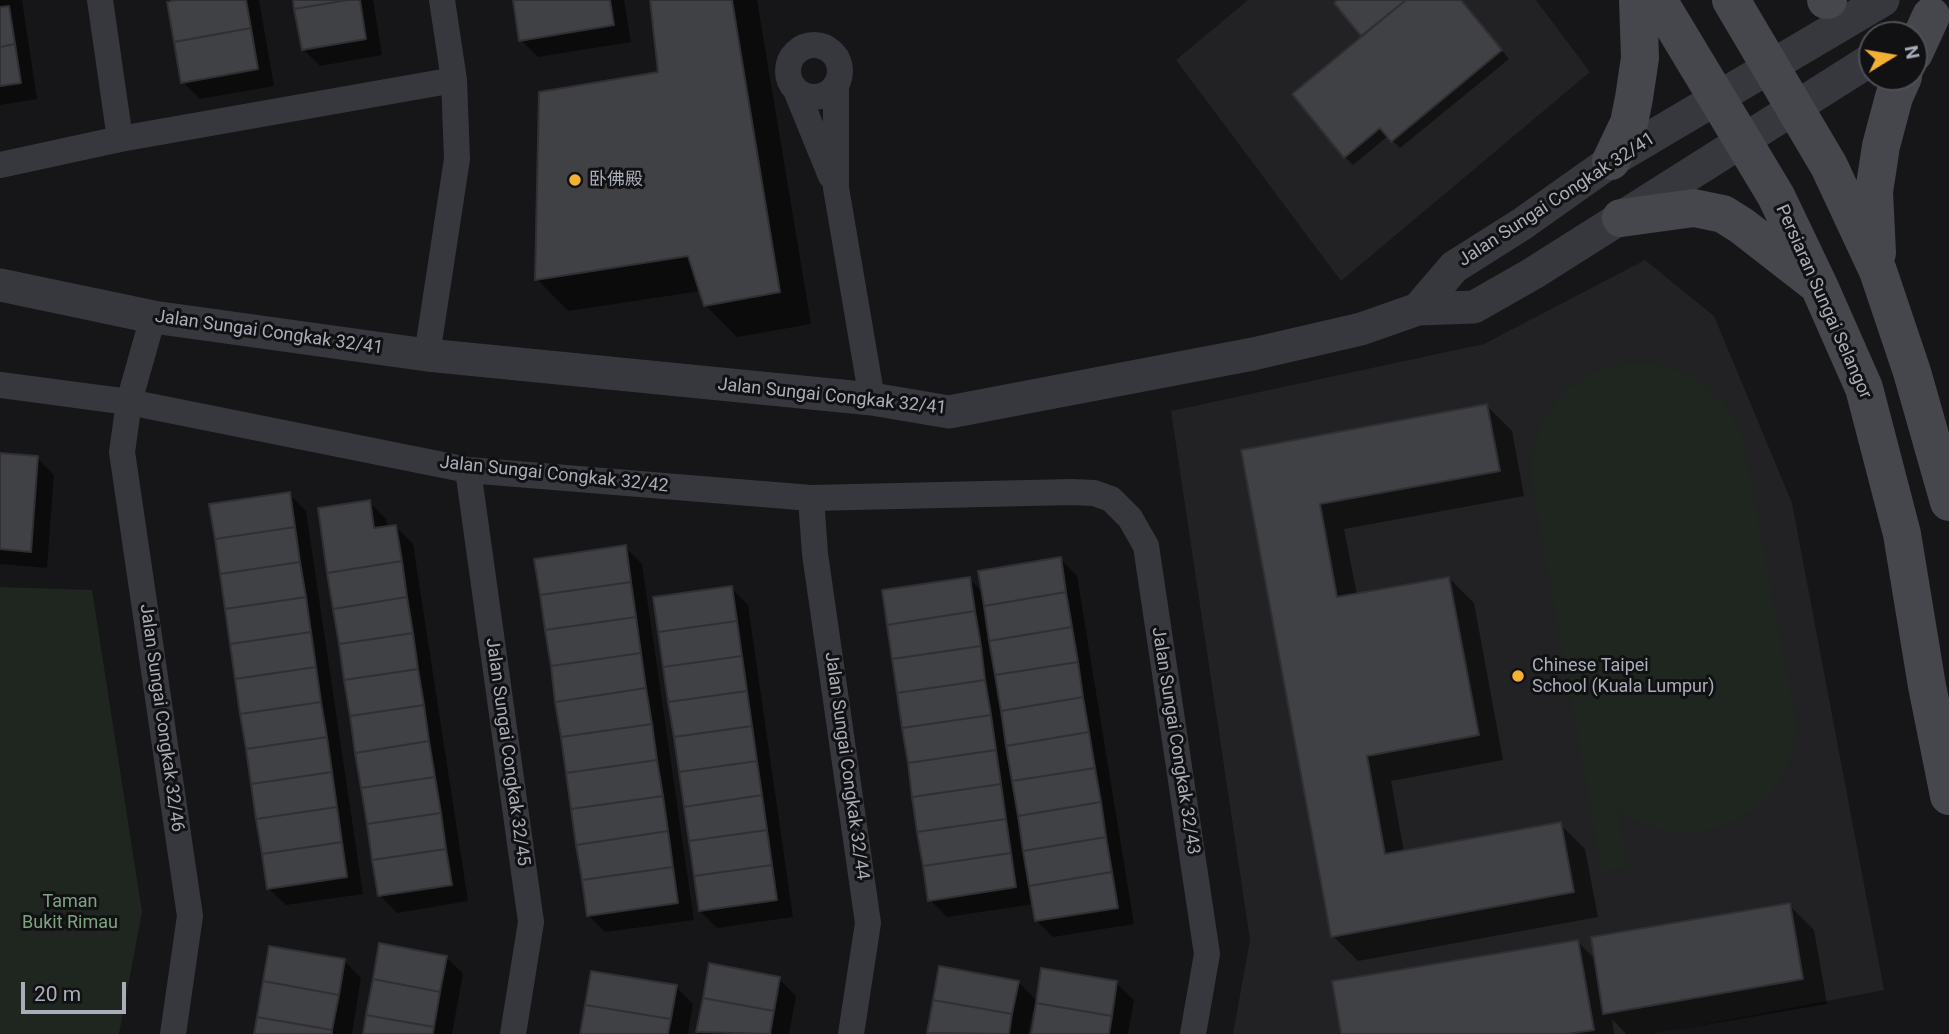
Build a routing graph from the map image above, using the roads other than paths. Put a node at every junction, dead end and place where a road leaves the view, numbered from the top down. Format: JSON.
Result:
{"nodes":[{"id":1,"x":100,"y":0,"type":"edge"},
{"id":2,"x":442,"y":0,"type":"edge"},
{"id":3,"x":1638,"y":0,"type":"edge"},
{"id":4,"x":1658,"y":0,"type":"edge"},
{"id":5,"x":1731,"y":0,"type":"edge"},
{"id":6,"x":1883,"y":0,"type":"edge"},
{"id":7,"x":1771,"y":65,"type":"junction"},
{"id":8,"x":1858,"y":68,"type":"edge"},
{"id":9,"x":454,"y":80,"type":"junction"},
{"id":10,"x":836,"y":85,"type":"junction"},
{"id":11,"x":796,"y":90,"type":"junction"},
{"id":12,"x":1897,"y":91,"type":"edge"},
{"id":13,"x":1717,"y":99,"type":"junction"},
{"id":14,"x":1796,"y":108,"type":"junction"},
{"id":15,"x":120,"y":139,"type":"junction"},
{"id":16,"x":1743,"y":141,"type":"junction"},
{"id":17,"x":1611,"y":161,"type":"junction"},
{"id":18,"x":0,"y":165,"type":"edge"},
{"id":19,"x":836,"y":188,"type":"junction"},
{"id":20,"x":1622,"y":218,"type":"junction"},
{"id":21,"x":1878,"y":271,"type":"junction"},
{"id":22,"x":0,"y":285,"type":"edge"},
{"id":23,"x":1819,"y":286,"type":"junction"},
{"id":24,"x":1418,"y":309,"type":"junction"},
{"id":25,"x":153,"y":317,"type":"junction"},
{"id":26,"x":427,"y":355,"type":"junction"},
{"id":27,"x":0,"y":385,"type":"edge"},
{"id":28,"x":872,"y":400,"type":"junction"},
{"id":29,"x":129,"y":402,"type":"junction"},
{"id":30,"x":468,"y":470,"type":"junction"},
{"id":31,"x":1072,"y":492,"type":"joint"},
{"id":32,"x":811,"y":498,"type":"junction"},
{"id":33,"x":1949,"y":502,"type":"edge"},
{"id":34,"x":1949,"y":796,"type":"edge"},
{"id":35,"x":173,"y":1034,"type":"edge"},
{"id":36,"x":513,"y":1034,"type":"edge"},
{"id":37,"x":851,"y":1034,"type":"edge"},
{"id":38,"x":1193,"y":1034,"type":"edge"}],
"edges":[{"from":1,"to":15,"type":"street"},
{"from":2,"to":9,"type":"street"},
{"from":3,"to":17,"type":"main road"},
{"from":4,"to":13,"type":"main road","name":"Persiaran Sungai Selangor"},
{"from":5,"to":7,"type":"main road"},
{"from":6,"to":7,"type":"street","name":"Jalan Sungai Congkak 32/41"},
{"from":7,"to":13,"type":"street","name":"Jalan Sungai Congkak 32/41"},
{"from":7,"to":14,"type":"main road"},
{"from":8,"to":14,"type":"street"},
{"from":9,"to":15,"type":"street"},
{"from":9,"to":26,"type":"street"},
{"from":10,"to":11,"type":"street"},
{"from":10,"to":11,"type":"street"},
{"from":10,"to":19,"type":"street"},
{"from":11,"to":19,"type":"street"},
{"from":12,"to":21,"type":"main road"},
{"from":13,"to":16,"type":"main road","name":"Persiaran Sungai Selangor"},
{"from":13,"to":17,"type":"street","name":"Jalan Sungai Congkak 32/41"},
{"from":14,"to":16,"type":"street"},
{"from":14,"to":21,"type":"main road"},
{"from":15,"to":18,"type":"street"},
{"from":16,"to":20,"type":"street"},
{"from":16,"to":23,"type":"main road","name":"Persiaran Sungai Selangor"},
{"from":17,"to":24,"type":"street","name":"Jalan Sungai Congkak 32/41"},
{"from":19,"to":28,"type":"street"},
{"from":20,"to":23,"type":"main road"},
{"from":20,"to":24,"type":"street"},
{"from":21,"to":33,"type":"main road"},
{"from":22,"to":25,"type":"street","name":"Jalan Sungai Congkak 32/41"},
{"from":23,"to":34,"type":"main road","name":"Persiaran Sungai Selangor"},
{"from":24,"to":28,"type":"street","name":"Jalan Sungai Congkak 32/41"},
{"from":25,"to":26,"type":"street","name":"Jalan Sungai Congkak 32/41"},
{"from":25,"to":29,"type":"street","name":"Jalan Sungai Congkak 32/46"},
{"from":26,"to":28,"type":"street","name":"Jalan Sungai Congkak 32/41"},
{"from":27,"to":29,"type":"street","name":"Jalan Sungai Congkak 32/42"},
{"from":29,"to":30,"type":"street","name":"Jalan Sungai Congkak 32/42"},
{"from":29,"to":35,"type":"street","name":"Jalan Sungai Congkak 32/46"},
{"from":30,"to":32,"type":"street","name":"Jalan Sungai Congkak 32/42"},
{"from":30,"to":36,"type":"street","name":"Jalan Sungai Congkak 32/45"},
{"from":31,"to":32,"type":"street","name":"Jalan Sungai Congkak 32/42"},
{"from":31,"to":38,"type":"street","name":"Jalan Sungai Congkak 32/43"},
{"from":32,"to":37,"type":"street","name":"Jalan Sungai Congkak 32/44"}]}
